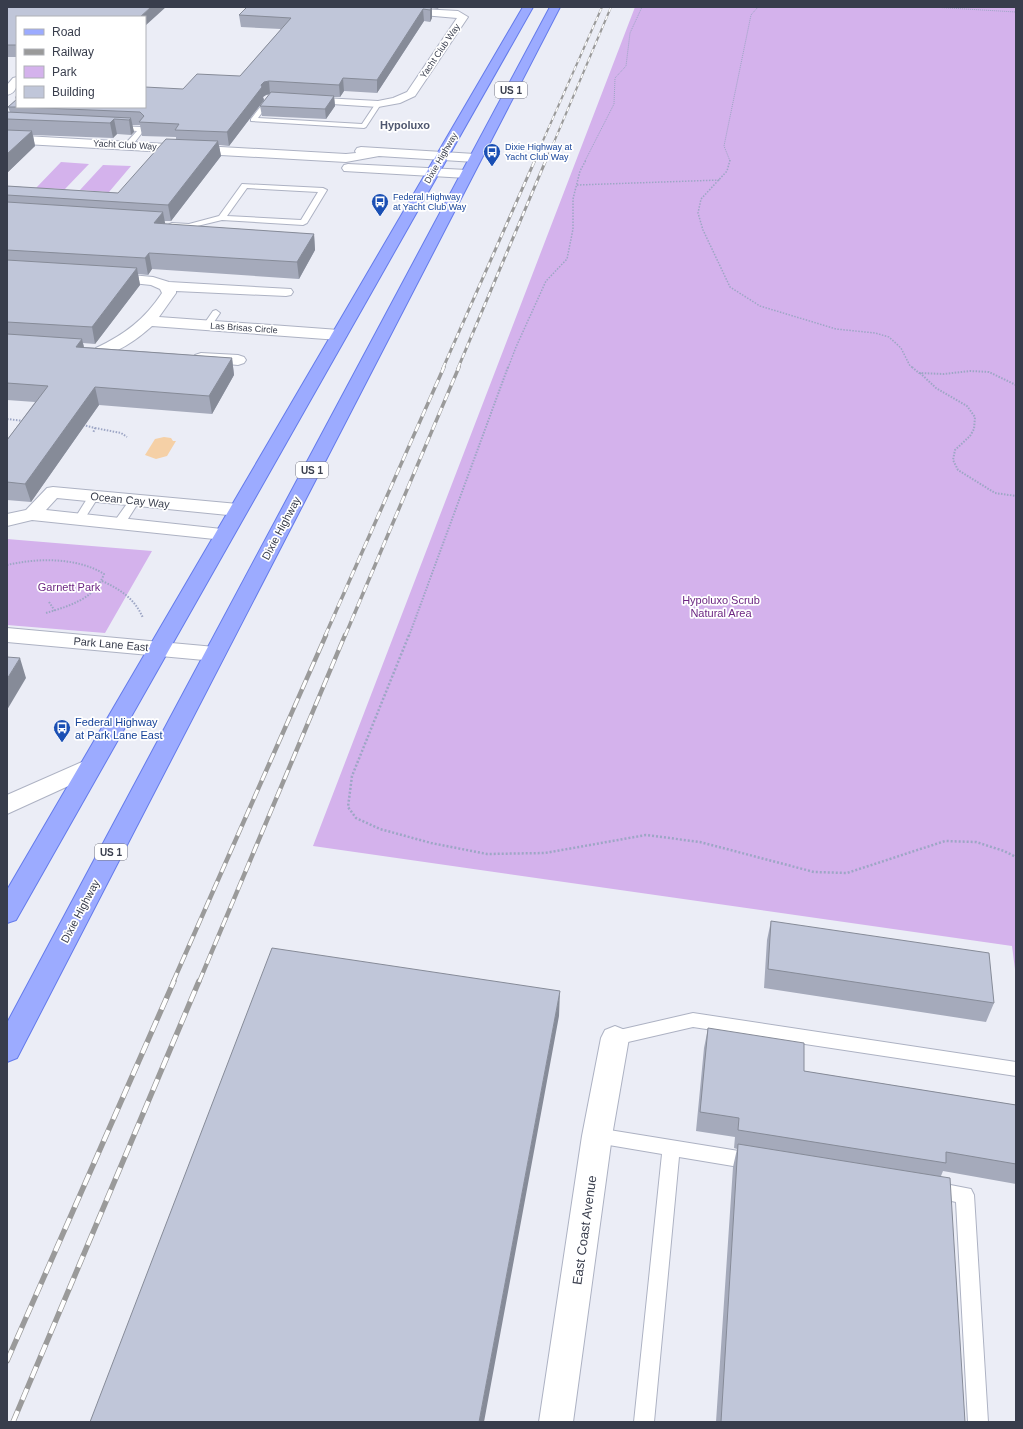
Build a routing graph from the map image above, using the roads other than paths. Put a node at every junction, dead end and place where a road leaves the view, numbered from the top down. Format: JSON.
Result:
{"nodes":[{"id":1,"x":528,"y":7,"type":"edge"},
{"id":2,"x":555,"y":7,"type":"edge"},
{"id":3,"x":395,"y":11,"type":"edge"},
{"id":4,"x":16,"y":81,"type":"edge"},
{"id":5,"x":7,"y":92,"type":"edge"},
{"id":6,"x":274,"y":98,"type":"edge"},
{"id":7,"x":293,"y":100,"type":"edge"},
{"id":8,"x":378,"y":104,"type":"junction"},
{"id":9,"x":110,"y":128,"type":"edge"},
{"id":10,"x":7,"y":139,"type":"edge"},
{"id":11,"x":128,"y":145,"type":"junction"},
{"id":12,"x":242,"y":152,"type":"junction"},
{"id":13,"x":442,"y":156,"type":"junction"},
{"id":14,"x":326,"y":157,"type":"junction"},
{"id":15,"x":475,"y":158,"type":"junction"},
{"id":16,"x":433,"y":172,"type":"junction"},
{"id":17,"x":467,"y":174,"type":"junction"},
{"id":18,"x":222,"y":218,"type":"junction"},
{"id":19,"x":166,"y":224,"type":"edge"},
{"id":20,"x":92,"y":276,"type":"edge"},
{"id":21,"x":167,"y":286,"type":"junction"},
{"id":22,"x":286,"y":292,"type":"dead end"},
{"id":23,"x":159,"y":309,"type":"junction"},
{"id":24,"x":216,"y":313,"type":"junction"},
{"id":25,"x":149,"y":321,"type":"junction"},
{"id":26,"x":207,"y":326,"type":"junction"},
{"id":27,"x":343,"y":328,"type":"junction"},
{"id":28,"x":86,"y":350,"type":"edge"},
{"id":29,"x":102,"y":352,"type":"junction"},
{"id":30,"x":132,"y":353,"type":"edge"},
{"id":31,"x":185,"y":357,"type":"edge"},
{"id":32,"x":238,"y":360,"type":"dead end"},
{"id":33,"x":94,"y":496,"type":"junction"},
{"id":34,"x":135,"y":500,"type":"junction"},
{"id":35,"x":238,"y":510,"type":"junction"},
{"id":36,"x":32,"y":514,"type":"junction"},
{"id":37,"x":80,"y":518,"type":"junction"},
{"id":38,"x":7,"y":520,"type":"edge"},
{"id":39,"x":120,"y":522,"type":"junction"},
{"id":40,"x":224,"y":534,"type":"junction"},
{"id":41,"x":7,"y":635,"type":"edge"},
{"id":42,"x":160,"y":648,"type":"junction"},
{"id":43,"x":215,"y":654,"type":"junction"},
{"id":44,"x":91,"y":766,"type":"junction"},
{"id":45,"x":7,"y":805,"type":"edge"},
{"id":46,"x":7,"y":913,"type":"edge"},
{"id":47,"x":614,"y":1038,"type":"joint"},
{"id":48,"x":7,"y":1050,"type":"edge"},
{"id":49,"x":1016,"y":1069,"type":"edge"},
{"id":50,"x":597,"y":1136,"type":"junction"},
{"id":51,"x":671,"y":1147,"type":"junction"},
{"id":52,"x":764,"y":1163,"type":"edge"},
{"id":53,"x":919,"y":1188,"type":"edge"},
{"id":54,"x":556,"y":1422,"type":"edge"},
{"id":55,"x":644,"y":1422,"type":"edge"},
{"id":56,"x":978,"y":1422,"type":"edge"}],
"edges":[{"from":1,"to":13,"type":"main road","name":"Dixie Highway","number":"US 1"},
{"from":2,"to":15,"type":"main road","name":"Dixie Highway","number":"US 1"},
{"from":3,"to":8,"type":"street","name":"Yacht Club Way"},
{"from":4,"to":5,"type":"street"},
{"from":6,"to":8,"type":"lane"},
{"from":7,"to":8,"type":"street","name":"Yacht Club Way"},
{"from":9,"to":11,"type":"lane"},
{"from":10,"to":11,"type":"street","name":"Yacht Club Way"},
{"from":11,"to":12,"type":"street","name":"Yacht Club Way"},
{"from":12,"to":14,"type":"street","name":"Yacht Club Way"},
{"from":12,"to":14,"type":"street","name":"Yacht Club Way"},
{"from":13,"to":14,"type":"street","name":"Yacht Club Way"},
{"from":13,"to":15,"type":"street","name":"Yacht Club Way"},
{"from":13,"to":16,"type":"main road","name":"Dixie Highway","number":"US 1"},
{"from":14,"to":16,"type":"street","name":"Yacht Club Way"},
{"from":15,"to":17,"type":"main road","name":"Dixie Highway","number":"US 1"},
{"from":16,"to":17,"type":"street","name":"Yacht Club Way"},
{"from":16,"to":27,"type":"main road","name":"Dixie Highway","number":"US 1"},
{"from":17,"to":43,"type":"main road","name":"Dixie Highway","number":"US 1"},
{"from":18,"to":18,"type":"lane"},
{"from":18,"to":19,"type":"lane"},
{"from":20,"to":21,"type":"street"},
{"from":21,"to":22,"type":"street"},
{"from":21,"to":23,"type":"street"},
{"from":23,"to":24,"type":"street","name":"Las Brisas Circle"},
{"from":23,"to":25,"type":"street"},
{"from":24,"to":26,"type":"lane"},
{"from":24,"to":27,"type":"street","name":"Las Brisas Circle"},
{"from":25,"to":26,"type":"street","name":"Las Brisas Circle"},
{"from":25,"to":29,"type":"street"},
{"from":26,"to":27,"type":"street","name":"Las Brisas Circle"},
{"from":27,"to":35,"type":"main road","name":"Dixie Highway","number":"US 1"},
{"from":28,"to":29,"type":"street"},
{"from":29,"to":30,"type":"street"},
{"from":31,"to":32,"type":"street"},
{"from":33,"to":34,"type":"street","name":"Ocean Cay Way"},
{"from":33,"to":36,"type":"street","name":"Ocean Cay Way"},
{"from":33,"to":37,"type":"lane"},
{"from":34,"to":35,"type":"street","name":"Ocean Cay Way"},
{"from":34,"to":39,"type":"lane"},
{"from":35,"to":40,"type":"main road","name":"Dixie Highway","number":"US 1"},
{"from":36,"to":37,"type":"street","name":"Ocean Cay Way"},
{"from":36,"to":38,"type":"street","name":"Ocean Cay Way"},
{"from":37,"to":39,"type":"street","name":"Ocean Cay Way"},
{"from":39,"to":40,"type":"street","name":"Ocean Cay Way"},
{"from":40,"to":42,"type":"main road","name":"Dixie Highway","number":"US 1"},
{"from":41,"to":42,"type":"street","name":"Park Lane East"},
{"from":42,"to":43,"type":"street","name":"Park Lane East"},
{"from":42,"to":44,"type":"main road","name":"Dixie Highway","number":"US 1"},
{"from":43,"to":48,"type":"main road","name":"Dixie Highway","number":"US 1"},
{"from":44,"to":45,"type":"street"},
{"from":44,"to":46,"type":"main road","name":"Dixie Highway","number":"US 1"},
{"from":47,"to":49,"type":"lane"},
{"from":47,"to":50,"type":"street","name":"East Coast Avenue"},
{"from":50,"to":51,"type":"lane"},
{"from":50,"to":54,"type":"street","name":"East Coast Avenue"},
{"from":51,"to":52,"type":"lane"},
{"from":51,"to":55,"type":"lane"},
{"from":53,"to":56,"type":"lane"}]}
